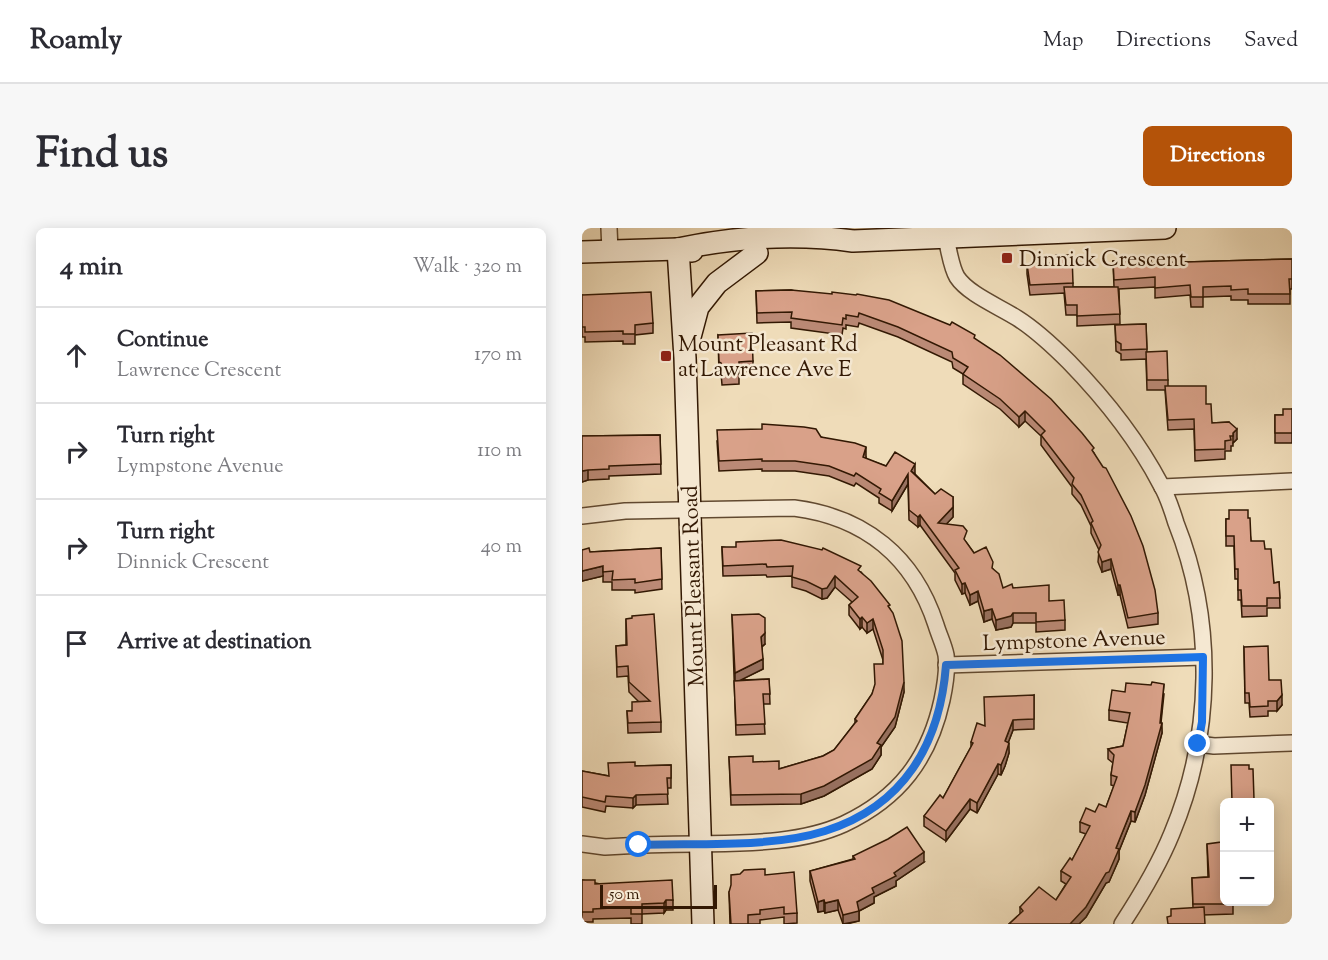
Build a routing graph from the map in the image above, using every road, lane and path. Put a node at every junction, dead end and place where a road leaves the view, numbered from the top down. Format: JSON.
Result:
{"nodes":[{"id":1,"x":609,"y":228,"type":"edge"},
{"id":2,"x":1165,"y":228,"type":"edge"},
{"id":3,"x":1089,"y":229,"type":"edge"},
{"id":4,"x":784,"y":233,"type":"edge"},
{"id":5,"x":853,"y":235,"type":"edge"},
{"id":6,"x":946,"y":238,"type":"junction"},
{"id":7,"x":678,"y":249,"type":"junction"},
{"id":8,"x":610,"y":251,"type":"junction"},
{"id":9,"x":582,"y":252,"type":"edge"},
{"id":10,"x":757,"y":253,"type":"junction"},
{"id":11,"x":685,"y":358,"type":"junction"},
{"id":12,"x":1292,"y":481,"type":"edge"},
{"id":13,"x":1162,"y":487,"type":"junction"},
{"id":14,"x":690,"y":510,"type":"junction"},
{"id":15,"x":582,"y":516,"type":"edge"},
{"id":16,"x":1203,"y":657,"type":"junction"},
{"id":17,"x":946,"y":665,"type":"junction"},
{"id":18,"x":1292,"y":743,"type":"edge"},
{"id":19,"x":1198,"y":744,"type":"junction"},
{"id":20,"x":582,"y":844,"type":"edge"},
{"id":21,"x":700,"y":844,"type":"junction"},
{"id":22,"x":703,"y":924,"type":"edge"},
{"id":23,"x":1122,"y":924,"type":"edge"}],
"edges":[{"from":1,"to":8,"type":"street"},
{"from":2,"to":3,"type":"main road"},
{"from":3,"to":6,"type":"main road"},
{"from":4,"to":5,"type":"main road"},
{"from":4,"to":7,"type":"main road"},
{"from":5,"to":6,"type":"main road"},
{"from":5,"to":10,"type":"main road"},
{"from":6,"to":13,"type":"street"},
{"from":7,"to":8,"type":"main road"},
{"from":7,"to":10,"type":"main road"},
{"from":7,"to":11,"type":"main road","name":"Mount Pleasant Road"},
{"from":8,"to":9,"type":"main road"},
{"from":10,"to":11,"type":"main road"},
{"from":11,"to":14,"type":"main road","name":"Mount Pleasant Road"},
{"from":12,"to":13,"type":"street"},
{"from":13,"to":16,"type":"street"},
{"from":14,"to":15,"type":"street"},
{"from":14,"to":17,"type":"street"},
{"from":14,"to":21,"type":"main road","name":"Mount Pleasant Road"},
{"from":16,"to":17,"type":"street","name":"Lympstone Avenue"},
{"from":16,"to":19,"type":"street"},
{"from":17,"to":21,"type":"street"},
{"from":18,"to":19,"type":"street"},
{"from":19,"to":23,"type":"street"},
{"from":20,"to":21,"type":"street"},
{"from":21,"to":22,"type":"main road","name":"Mount Pleasant Road"}]}
